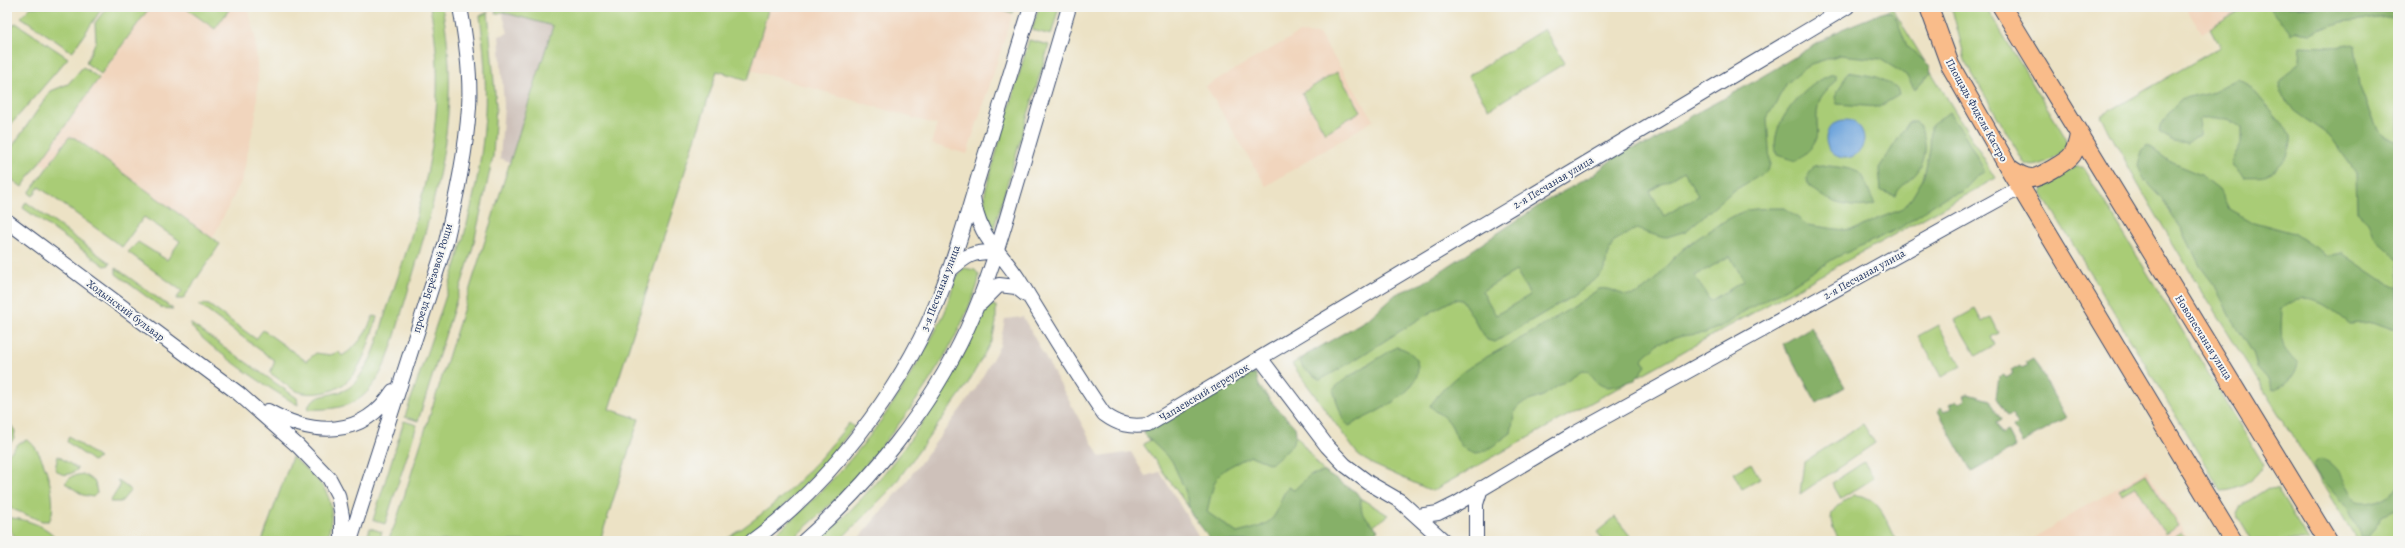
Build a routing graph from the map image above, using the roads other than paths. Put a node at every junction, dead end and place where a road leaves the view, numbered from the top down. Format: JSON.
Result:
{"nodes":[{"id":1,"x":460,"y":7,"type":"edge"},
{"id":2,"x":1031,"y":7,"type":"edge"},
{"id":3,"x":1069,"y":7,"type":"edge"},
{"id":4,"x":1847,"y":7,"type":"edge"},
{"id":5,"x":1929,"y":7,"type":"edge"},
{"id":6,"x":2002,"y":7,"type":"edge"},
{"id":7,"x":2079,"y":134,"type":"junction"},
{"id":8,"x":2009,"y":168,"type":"junction"},
{"id":9,"x":2021,"y":187,"type":"junction"},
{"id":10,"x":973,"y":196,"type":"junction"},
{"id":11,"x":7,"y":221,"type":"edge"},
{"id":12,"x":997,"y":252,"type":"junction"},
{"id":13,"x":948,"y":272,"type":"junction"},
{"id":14,"x":1029,"y":297,"type":"junction"},
{"id":15,"x":976,"y":309,"type":"junction"},
{"id":16,"x":1261,"y":358,"type":"junction"},
{"id":17,"x":400,"y":380,"type":"junction"},
{"id":18,"x":244,"y":398,"type":"junction"},
{"id":19,"x":1481,"y":488,"type":"junction"},
{"id":20,"x":1418,"y":516,"type":"junction"},
{"id":21,"x":342,"y":541,"type":"edge"},
{"id":22,"x":350,"y":541,"type":"edge"},
{"id":23,"x":752,"y":541,"type":"edge"},
{"id":24,"x":804,"y":541,"type":"edge"},
{"id":25,"x":1444,"y":541,"type":"edge"},
{"id":26,"x":1476,"y":541,"type":"edge"},
{"id":27,"x":2233,"y":541,"type":"edge"},
{"id":28,"x":2328,"y":541,"type":"edge"}],
"edges":[{"from":1,"to":17,"type":"street","name":"проезд Берёзовой Рощи"},
{"from":2,"to":10,"type":"street","name":"3-я Песчаная улица"},
{"from":3,"to":12,"type":"street"},
{"from":4,"to":16,"type":"street","name":"2-я Песчаная улица"},
{"from":5,"to":8,"type":"main road","name":"Площадь Фиделя Кастро"},
{"from":6,"to":7,"type":"main road"},
{"from":7,"to":8,"type":"main road"},
{"from":7,"to":28,"type":"main road","name":"Новопесчаная улица"},
{"from":8,"to":9,"type":"main road"},
{"from":9,"to":19,"type":"street","name":"2-я Песчаная улица"},
{"from":9,"to":27,"type":"main road"},
{"from":10,"to":12,"type":"street","name":"Чапаевский переулок"},
{"from":10,"to":13,"type":"street","name":"3-я Песчаная улица"},
{"from":11,"to":18,"type":"street","name":"Ходынский бульвар"},
{"from":12,"to":13,"type":"street"},
{"from":12,"to":14,"type":"street","name":"Чапаевский переулок"},
{"from":12,"to":15,"type":"street"},
{"from":13,"to":23,"type":"street","name":"3-я Песчаная улица"},
{"from":14,"to":15,"type":"street"},
{"from":14,"to":16,"type":"street","name":"Чапаевский переулок"},
{"from":15,"to":24,"type":"street"},
{"from":16,"to":20,"type":"street","name":"Чапаевский переулок"},
{"from":17,"to":18,"type":"street","name":"Ходынский бульвар"},
{"from":17,"to":22,"type":"street","name":"проезд Берёзовой Рощи"},
{"from":18,"to":21,"type":"street","name":"Ходынский бульвар"},
{"from":19,"to":20,"type":"street","name":"2-я Песчаная улица"},
{"from":19,"to":26,"type":"street"},
{"from":20,"to":25,"type":"street","name":"Чапаевский переулок"}]}
